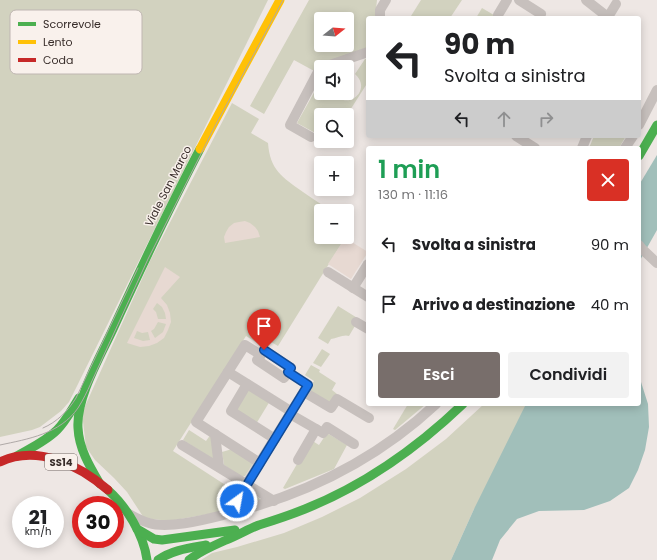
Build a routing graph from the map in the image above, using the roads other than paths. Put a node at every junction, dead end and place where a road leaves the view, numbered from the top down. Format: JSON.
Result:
{"nodes":[{"id":1,"x":280,"y":0,"type":"edge"},
{"id":2,"x":386,"y":0,"type":"edge"},
{"id":3,"x":508,"y":0,"type":"edge"},
{"id":4,"x":519,"y":0,"type":"edge"},
{"id":5,"x":586,"y":0,"type":"edge"},
{"id":6,"x":616,"y":4,"type":"dead end"},
{"id":7,"x":498,"y":15,"type":"dead end"},
{"id":8,"x":380,"y":16,"type":"edge"},
{"id":9,"x":540,"y":16,"type":"edge"},
{"id":10,"x":606,"y":16,"type":"edge"},
{"id":11,"x":609,"y":16,"type":"edge"},
{"id":12,"x":366,"y":53,"type":"edge"},
{"id":13,"x":345,"y":60,"type":"edge"},
{"id":14,"x":314,"y":79,"type":"edge"},
{"id":15,"x":657,"y":90,"type":"edge"},
{"id":16,"x":641,"y":121,"type":"edge"},
{"id":17,"x":657,"y":126,"type":"edge"},
{"id":18,"x":311,"y":137,"type":"dead end"},
{"id":19,"x":519,"y":138,"type":"edge"},
{"id":20,"x":532,"y":146,"type":"edge"},
{"id":21,"x":641,"y":153,"type":"edge"},
{"id":22,"x":641,"y":160,"type":"edge"},
{"id":23,"x":641,"y":248,"type":"edge"},
{"id":24,"x":657,"y":263,"type":"edge"},
{"id":25,"x":328,"y":272,"type":"dead end"},
{"id":26,"x":365,"y":275,"type":"edge"},
{"id":27,"x":353,"y":288,"type":"junction"},
{"id":28,"x":366,"y":296,"type":"edge"},
{"id":29,"x":356,"y":322,"type":"dead end"},
{"id":30,"x":366,"y":328,"type":"edge"},
{"id":31,"x":228,"y":372,"type":"junction"},
{"id":32,"x":247,"y":384,"type":"junction"},
{"id":33,"x":86,"y":387,"type":"junction"},
{"id":34,"x":304,"y":392,"type":"junction"},
{"id":35,"x":434,"y":406,"type":"edge"},
{"id":36,"x":461,"y":406,"type":"edge"},
{"id":37,"x":291,"y":413,"type":"junction"},
{"id":38,"x":368,"y":418,"type":"dead end"},
{"id":39,"x":316,"y":429,"type":"junction"},
{"id":40,"x":215,"y":434,"type":"junction"},
{"id":41,"x":275,"y":439,"type":"junction"},
{"id":42,"x":354,"y":444,"type":"dead end"},
{"id":43,"x":182,"y":445,"type":"dead end"},
{"id":44,"x":16,"y":456,"type":"junction"},
{"id":45,"x":298,"y":460,"type":"dead end"},
{"id":46,"x":0,"y":462,"type":"edge"},
{"id":47,"x":260,"y":463,"type":"junction"},
{"id":48,"x":219,"y":467,"type":"junction"},
{"id":49,"x":101,"y":484,"type":"junction"},
{"id":50,"x":247,"y":484,"type":"junction"},
{"id":51,"x":274,"y":500,"type":"junction"},
{"id":52,"x":128,"y":513,"type":"junction"},
{"id":53,"x":228,"y":514,"type":"junction"},
{"id":54,"x":259,"y":526,"type":"junction"},
{"id":55,"x":137,"y":529,"type":"junction"},
{"id":56,"x":224,"y":541,"type":"junction"},
{"id":57,"x":147,"y":560,"type":"edge"},
{"id":58,"x":158,"y":560,"type":"edge"},
{"id":59,"x":189,"y":560,"type":"edge"}],
"edges":[{"from":1,"to":33,"type":"main road","name":"Viale San Marco"},
{"from":2,"to":8,"type":"street"},
{"from":3,"to":7,"type":"street"},
{"from":4,"to":9,"type":"street"},
{"from":5,"to":10,"type":"street"},
{"from":6,"to":11,"type":"street"},
{"from":12,"to":13,"type":"street"},
{"from":14,"to":18,"type":"street"},
{"from":15,"to":16,"type":"street"},
{"from":17,"to":21,"type":"main road"},
{"from":17,"to":22,"type":"street"},
{"from":19,"to":20,"type":"street"},
{"from":23,"to":24,"type":"street"},
{"from":25,"to":27,"type":"street"},
{"from":26,"to":27,"type":"street"},
{"from":27,"to":28,"type":"street"},
{"from":29,"to":30,"type":"street"},
{"from":31,"to":32,"type":"street"},
{"from":31,"to":34,"type":"street"},
{"from":31,"to":40,"type":"street"},
{"from":32,"to":37,"type":"street"},
{"from":32,"to":41,"type":"street"},
{"from":33,"to":44,"type":"main road","name":"Viale San Marco"},
{"from":33,"to":49,"type":"main road","name":"Viale San Marco"},
{"from":34,"to":37,"type":"street"},
{"from":34,"to":38,"type":"street"},
{"from":35,"to":51,"type":"street"},
{"from":36,"to":54,"type":"main road"},
{"from":37,"to":39,"type":"street"},
{"from":37,"to":41,"type":"street"},
{"from":39,"to":42,"type":"street"},
{"from":39,"to":45,"type":"street"},
{"from":40,"to":47,"type":"street"},
{"from":40,"to":48,"type":"street"},
{"from":41,"to":47,"type":"street"},
{"from":43,"to":48,"type":"street"},
{"from":44,"to":46,"type":"main road"},
{"from":44,"to":49,"type":"main road","number":"SS14"},
{"from":47,"to":50,"type":"street"},
{"from":48,"to":50,"type":"street"},
{"from":49,"to":52,"type":"main road","number":"SS14"},
{"from":50,"to":51,"type":"street"},
{"from":50,"to":53,"type":"street"},
{"from":51,"to":53,"type":"street"},
{"from":52,"to":53,"type":"street"},
{"from":52,"to":55,"type":"main road","number":"SS14"},
{"from":54,"to":55,"type":"main road"},
{"from":54,"to":56,"type":"main road"},
{"from":55,"to":57,"type":"main road","number":"SS14"},
{"from":56,"to":58,"type":"main road"},
{"from":56,"to":59,"type":"main road"}]}
